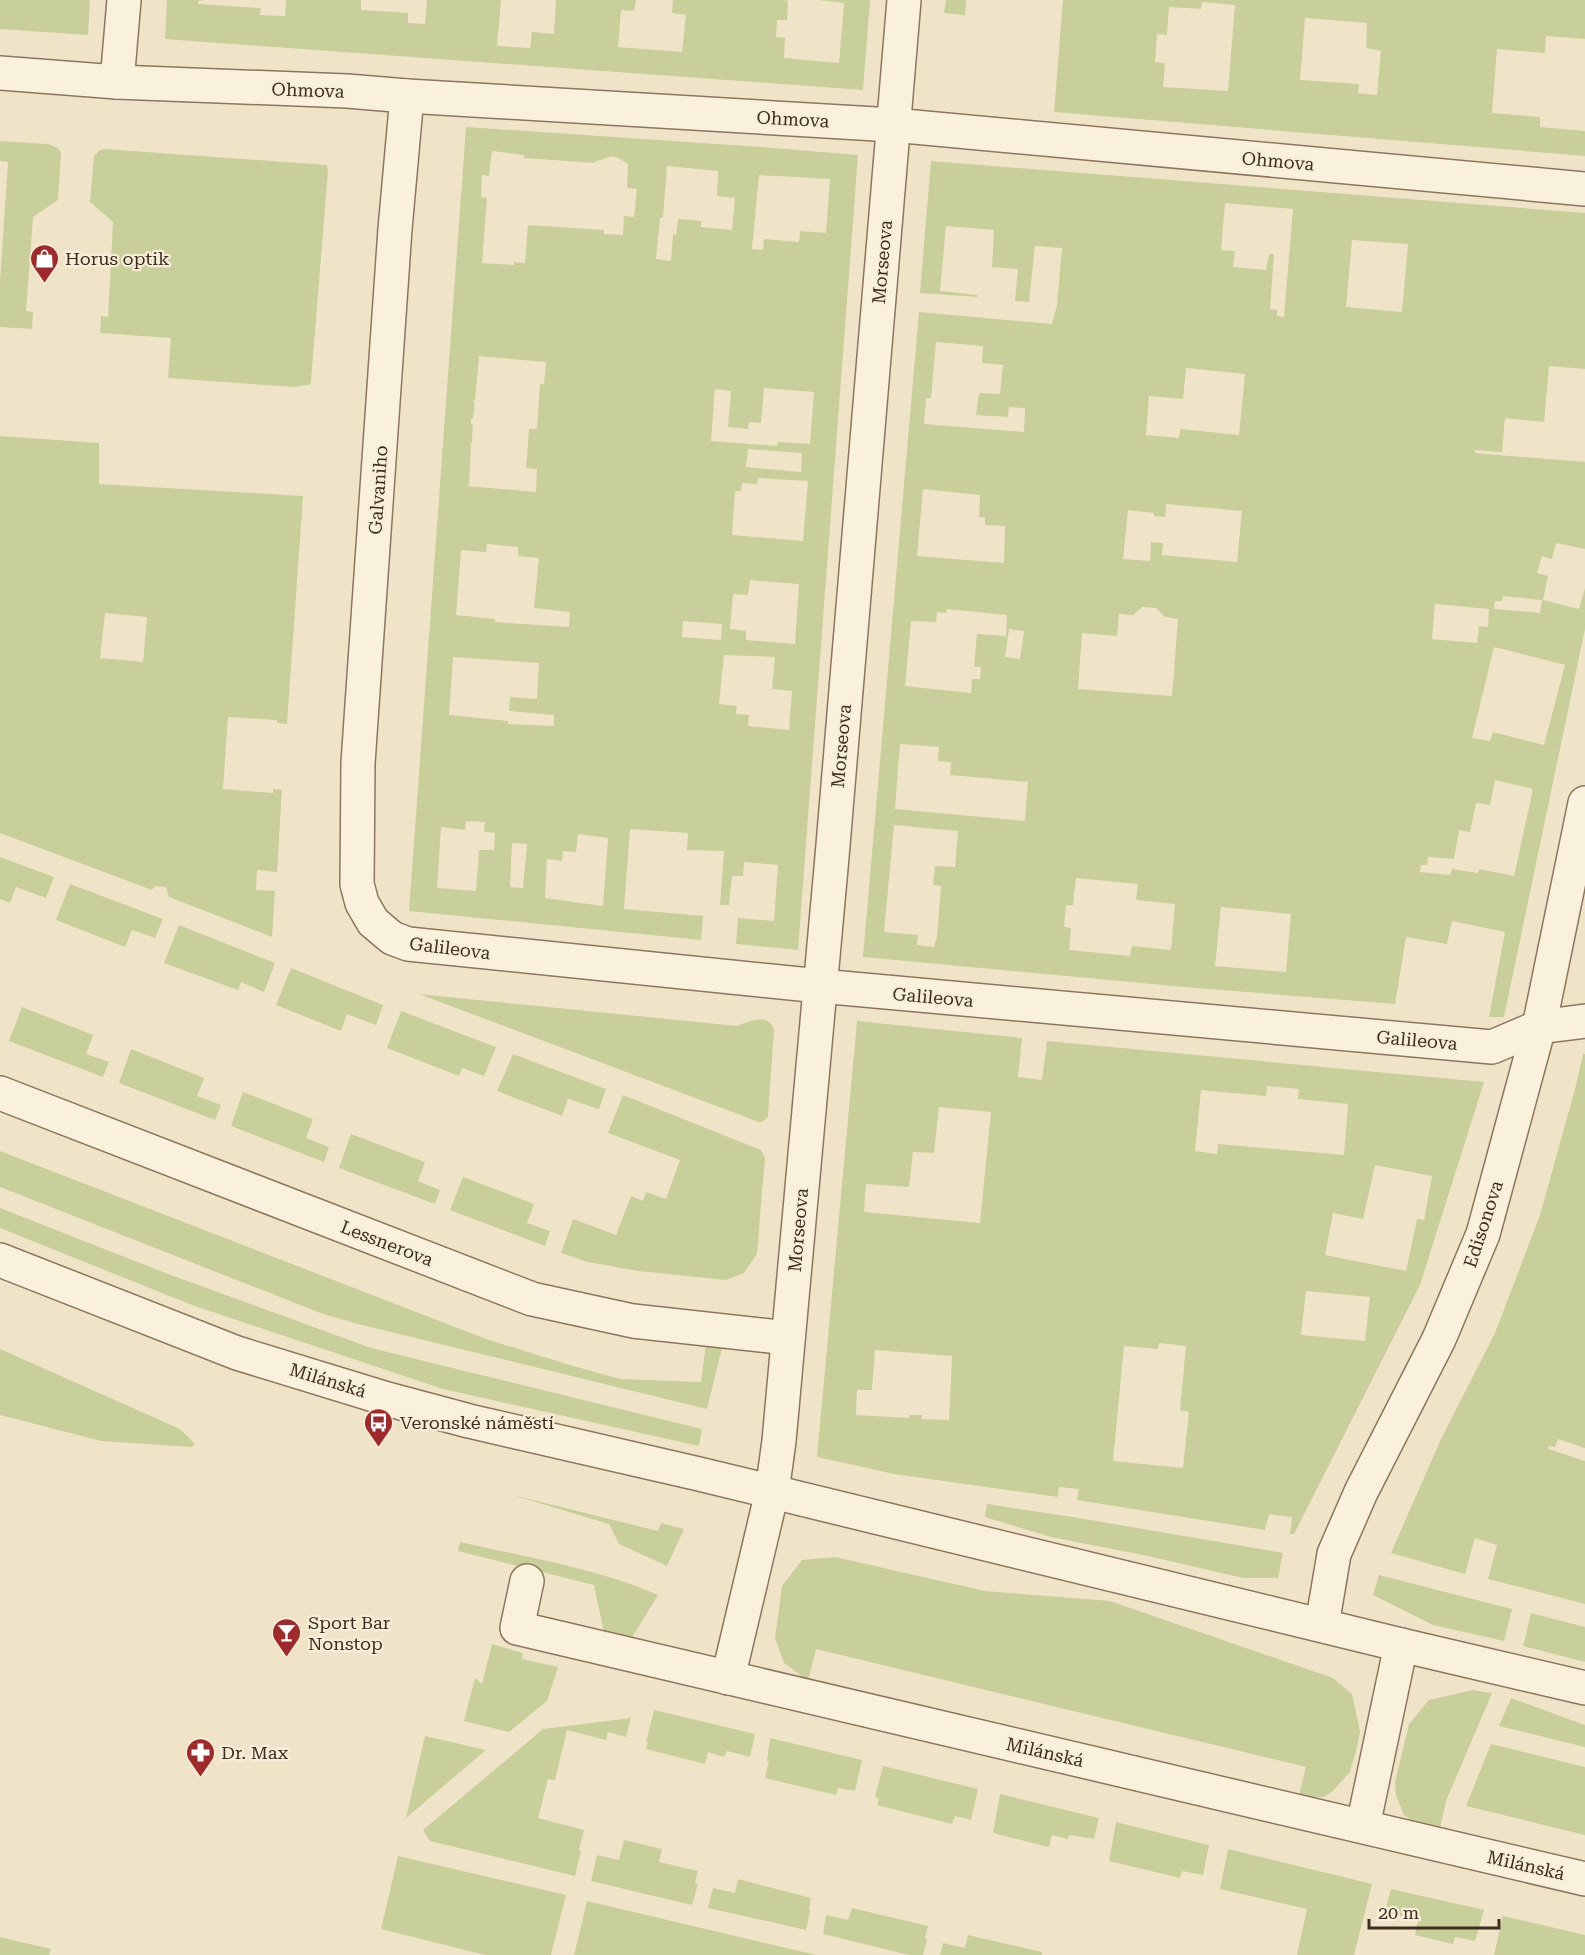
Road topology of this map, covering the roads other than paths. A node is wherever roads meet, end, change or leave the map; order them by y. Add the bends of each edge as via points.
1 (124, 0) edge
2 (904, 0) edge
3 (0, 73) edge
4 (117, 82) junction
5 (407, 96) junction
6 (893, 125) junction
7 (1585, 189) edge
8 (1585, 803) edge
9 (357, 884) joint
10 (820, 986) junction
11 (1585, 1021) edge
12 (1539, 1028) junction
13 (0, 1093) edge
14 (0, 1260) edge
15 (788, 1338) junction
16 (772, 1492) junction
17 (527, 1581) dead end
18 (1322, 1625) junction
19 (1401, 1645) junction
20 (728, 1678) junction
21 (1585, 1688) edge
22 (1362, 1826) junction
23 (1585, 1879) edge

1 - 4 street
2 - 6 street, Morseova
3 - 4 street, Ohmova
4 - 5 street, Ohmova
5 - 6 street, Ohmova
5 - 9 street, Galvaniho via 358,763
6 - 7 street, Ohmova
6 - 10 street, Morseova
8 - 12 street, Edisonova
9 - 10 street, Galileova via 373,922 392,938 408,944
10 - 12 street, Galileova via 1492,1047
10 - 15 street, Morseova
11 - 12 street, Galileova
12 - 18 street, Edisonova via 1483,1234 1439,1339 1360,1492 1334,1554
13 - 15 street, Lessnerova via 532,1299 633,1321
14 - 16 street, Milánská via 237,1353 387,1399
15 - 16 street, Morseova
16 - 18 street, Milánská
16 - 20 street
17 - 20 street, Milánská via 517,1628
18 - 19 street, Milánská
19 - 21 street, Milánská
19 - 22 street
20 - 22 street, Milánská
22 - 23 street, Milánská

